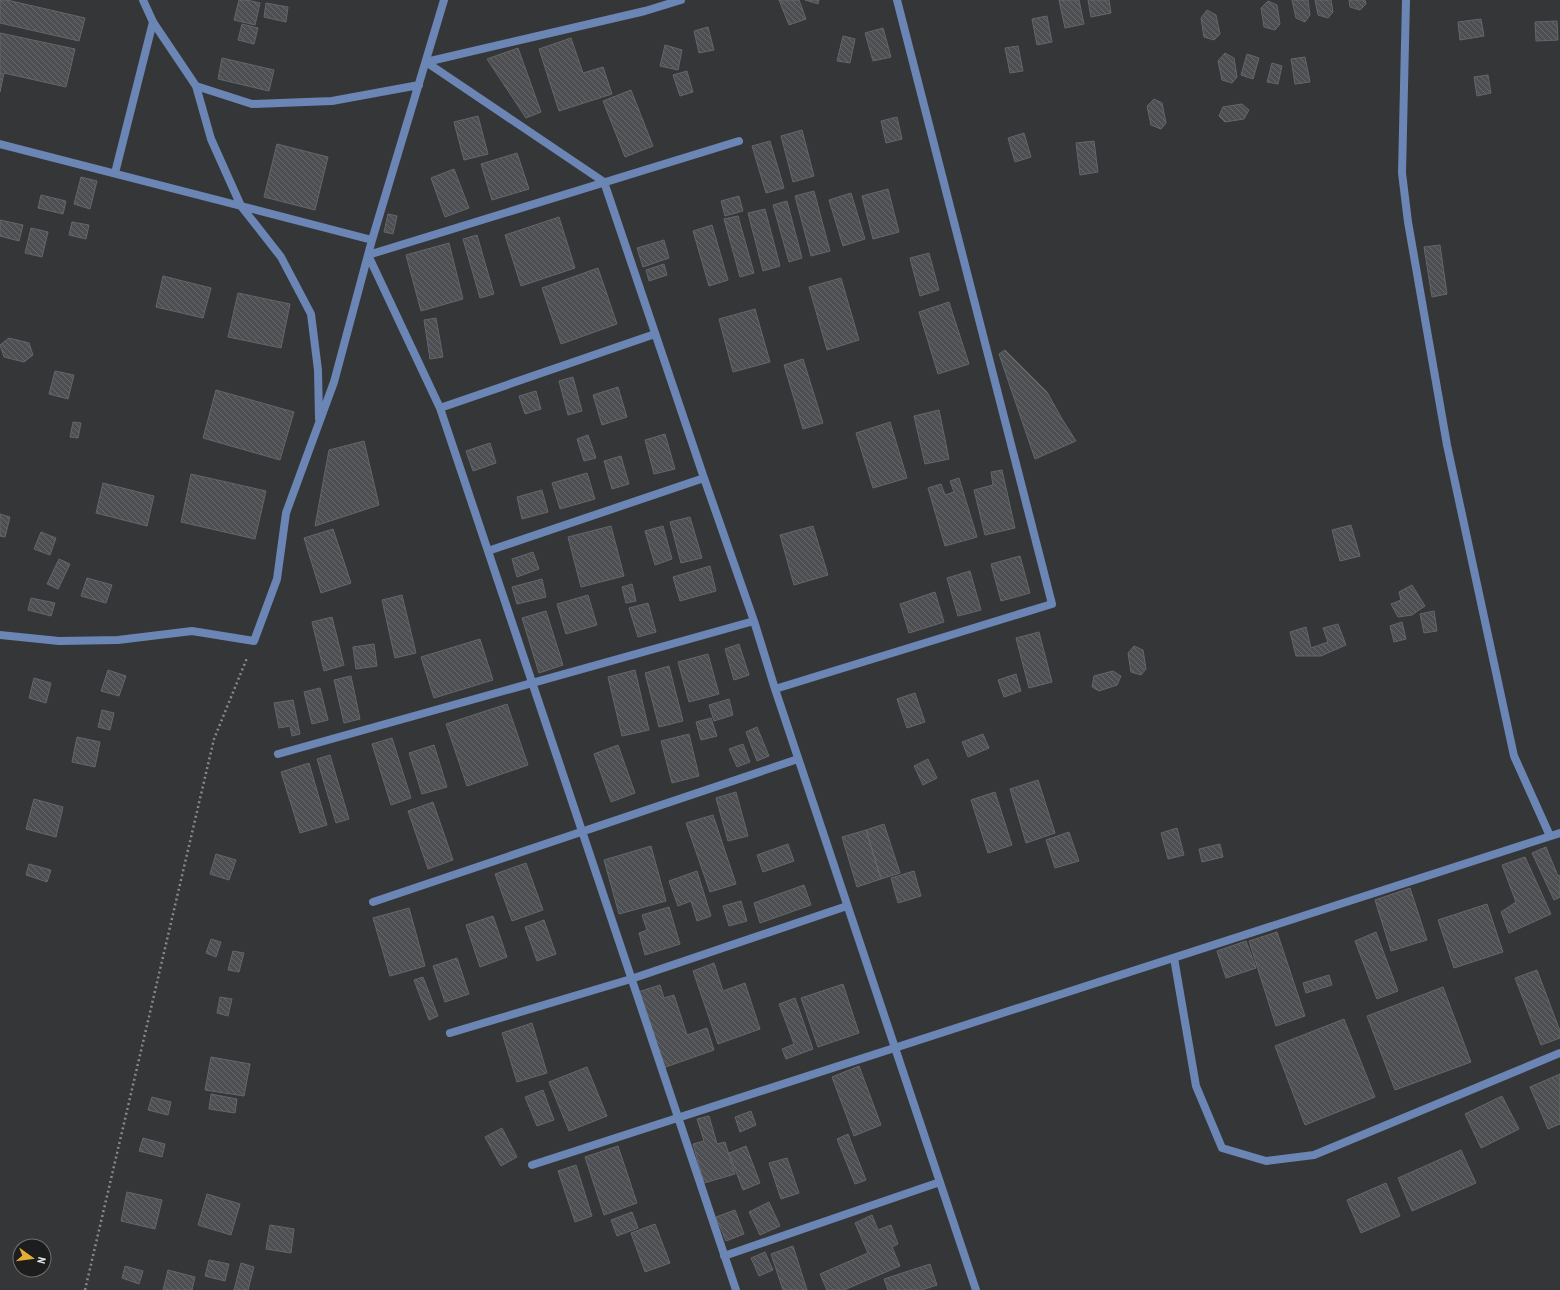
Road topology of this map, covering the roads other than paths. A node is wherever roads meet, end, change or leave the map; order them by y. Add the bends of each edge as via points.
1 (143, 0) edge
2 (444, 0) edge
3 (681, 0) edge
4 (897, 0) edge
5 (1406, 0) edge
6 (154, 22) junction
7 (426, 62) junction
8 (418, 85) junction
9 (196, 86) junction
10 (739, 141) dead end
11 (0, 144) edge
12 (115, 173) junction
13 (604, 182) junction
14 (241, 206) junction
15 (372, 240) junction
16 (368, 255) junction
17 (655, 334) junction
18 (440, 408) junction
19 (319, 425) junction
20 (704, 478) junction
21 (488, 551) junction
22 (754, 621) junction
23 (0, 635) edge
24 (532, 683) junction
25 (775, 689) junction
26 (278, 754) dead end
27 (798, 759) junction
28 (582, 833) junction
29 (1560, 833) edge
30 (1550, 836) junction
31 (373, 902) dead end
32 (847, 906) junction
33 (1174, 958) junction
34 (631, 979) junction
35 (450, 1033) dead end
36 (894, 1048) junction
37 (1560, 1053) edge
38 (678, 1118) junction
39 (532, 1165) dead end
40 (940, 1182) junction
41 (724, 1256) junction
42 (736, 1290) edge
43 (976, 1290) edge

1 - 6 street
2 - 7 street
3 - 7 street via 645,11
4 - 25 street via 1052,604
5 - 30 street via 1402,173 1408,222 1447,445 1514,756
6 - 9 street
6 - 12 street
7 - 8 street
7 - 13 street
8 - 9 street via 332,101 252,104
8 - 15 street
9 - 14 street via 211,139
10 - 13 street
11 - 12 street
12 - 14 street
13 - 16 street
13 - 17 street
14 - 15 street
14 - 19 street via 281,256 311,314 318,370
15 - 16 street
16 - 18 street
16 - 19 street via 334,382
17 - 18 street
17 - 20 street
18 - 21 street
19 - 23 street via 286,513 277,579 254,641 192,631 118,640 59,641
20 - 21 street
20 - 22 street
21 - 24 street
22 - 24 street
22 - 25 street
24 - 26 street
24 - 28 street
25 - 27 street
27 - 28 street
27 - 32 street
28 - 31 street
28 - 34 street
29 - 30 street
30 - 33 street
32 - 34 street
32 - 36 street
33 - 36 street
33 - 37 street via 1196,1086 1222,1148 1266,1161 1314,1155
34 - 35 street
34 - 38 street
36 - 38 street
36 - 40 street
38 - 39 street
38 - 41 street
40 - 41 street
40 - 43 street
41 - 42 street

